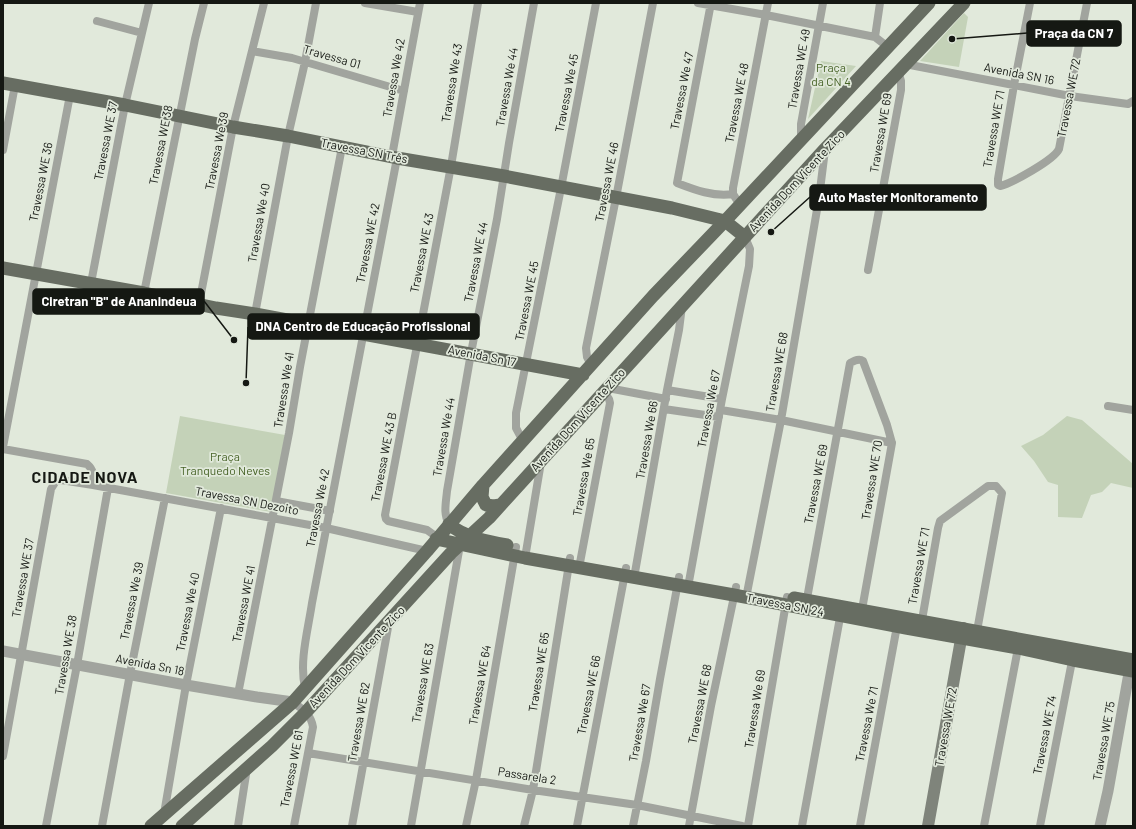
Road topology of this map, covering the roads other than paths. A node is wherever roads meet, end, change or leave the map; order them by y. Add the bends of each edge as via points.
1 (149, 3) edge
2 (204, 3) edge
3 (264, 3) edge
4 (316, 3) edge
5 (365, 3) edge
6 (420, 3) edge
7 (478, 3) edge
8 (534, 3) edge
9 (596, 3) edge
10 (653, 3) edge
11 (698, 3) edge
12 (768, 3) edge
13 (823, 3) edge
14 (880, 3) edge
15 (929, 3) edge
16 (964, 3) edge
17 (1030, 3) edge
18 (1087, 3) edge
19 (711, 4) edge
20 (418, 12) junction
21 (766, 15) junction
22 (97, 21) dead end
23 (819, 26) junction
24 (142, 33) junction
25 (874, 37) junction
26 (888, 47) junction
27 (252, 51) junction
28 (304, 62) junction
29 (902, 68) junction
30 (9, 84) edge
31 (1014, 85) junction
32 (404, 91) junction
33 (70, 95) junction
34 (1070, 96) junction
35 (1131, 103) edge
36 (125, 105) junction
37 (179, 117) junction
38 (233, 127) junction
39 (288, 136) junction
40 (801, 140) junction
41 (1060, 146) joint
42 (342, 147) junction
43 (826, 149) junction
44 (3, 150) edge
45 (394, 157) junction
46 (451, 166) junction
47 (504, 176) junction
48 (561, 188) junction
49 (616, 198) junction
50 (736, 199) junction
51 (726, 221) junction
52 (743, 236) junction
53 (3, 268) edge
54 (868, 270) dead end
55 (36, 274) junction
56 (91, 284) junction
57 (144, 293) junction
58 (199, 304) junction
59 (682, 306) junction
60 (255, 314) junction
61 (308, 324) junction
62 (363, 334) junction
63 (417, 344) junction
64 (471, 353) junction
65 (850, 363) joint
66 (526, 364) junction
67 (587, 370) junction
68 (606, 390) junction
69 (667, 395) junction
70 (722, 399) junction
71 (1108, 406) dead end
72 (664, 409) junction
73 (1133, 410) edge
74 (720, 413) junction
75 (781, 420) junction
76 (838, 432) junction
77 (523, 441) junction
78 (892, 443) junction
79 (3, 448) edge
80 (541, 461) junction
81 (61, 480) joint
82 (93, 485) junction
83 (483, 485) junction
84 (108, 488) junction
85 (165, 498) junction
86 (276, 500) junction
87 (500, 505) junction
88 (221, 508) junction
89 (330, 511) junction
90 (273, 518) junction
91 (449, 524) junction
92 (326, 528) junction
93 (469, 535) junction
94 (436, 539) junction
95 (460, 545) junction
96 (427, 551) junction
97 (521, 553) junction
98 (574, 563) junction
99 (630, 573) junction
100 (684, 582) junction
101 (741, 592) junction
102 (786, 601) junction
103 (806, 604) junction
104 (841, 611) junction
105 (861, 615) junction
106 (922, 620) junction
107 (390, 621) junction
108 (897, 626) junction
109 (977, 631) junction
110 (962, 633) junction
111 (1019, 643) junction
112 (3, 651) edge
113 (21, 654) junction
114 (1074, 654) junction
115 (77, 665) junction
116 (1132, 665) edge
117 (130, 674) junction
118 (186, 685) junction
119 (305, 688) junction
120 (238, 694) junction
121 (293, 702) junction
122 (306, 712) junction
123 (308, 753) junction
124 (3, 756) edge
125 (364, 762) junction
126 (248, 767) junction
127 (420, 771) junction
128 (476, 780) junction
129 (533, 790) junction
130 (582, 797) junction
131 (637, 805) junction
132 (164, 814) junction
133 (691, 816) junction
134 (46, 826) edge
135 (102, 826) edge
136 (151, 826) edge
137 (182, 826) edge
138 (238, 826) edge
139 (294, 826) edge
140 (352, 826) edge
141 (410, 826) edge
142 (466, 826) edge
143 (524, 826) edge
144 (577, 826) edge
145 (633, 826) edge
146 (689, 826) edge
147 (742, 826) edge
148 (748, 826) edge
149 (802, 826) edge
150 (860, 826) edge
151 (928, 826) edge
152 (984, 826) edge
153 (1040, 826) edge
154 (1100, 826) edge

1 - 24 street, Travessa WE 37
2 - 37 street, Travessa WE 38
3 - 27 street, Travessa We 39
4 - 28 street
5 - 20 street
6 - 20 street, Travessa We 42
7 - 46 street, Travessa We 43
8 - 47 street, Travessa We 44
9 - 48 street, Travessa We 45
10 - 49 street, Travessa WE 46
11 - 19 street
12 - 21 street, Travessa WE 48
13 - 23 street, Travessa WE 49
14 - 25 street
15 - 26 main road, Avenida Dom Vicente Zico
16 - 29 main road, Avenida Dom Vicente Zico
17 - 31 street, Travessa WE 71
18 - 34 street, Travessa WE 72
19 - 21 street
19 - 50 street, Travessa We 47 via 677,183 707,194
20 - 32 street, Travessa We 42
21 - 23 street
21 - 50 street, Travessa WE 48 via 734,178
22 - 24 street
23 - 25 street
23 - 40 street, Travessa WE 49 via 801,124
24 - 36 street, Travessa WE 37
25 - 26 street
26 - 40 main road, Avenida Dom Vicente Zico
27 - 28 street, Travessa 01
27 - 38 street, Travessa We 39
28 - 32 street, Travessa 01
28 - 39 street
29 - 31 street, Avenida SN 16
29 - 43 main road, Avenida Dom Vicente Zico
29 - 54 street, Travessa WE 69 via 901,90
30 - 33 main road, Travessa SN Três
30 - 44 street
31 - 34 street, Avenida SN 16
31 - 41 street, Travessa WE 71 via 998,185 1009,184 1035,168 1055,155
32 - 45 street, Travessa We 42
33 - 36 main road, Travessa SN Três
33 - 55 street, Travessa WE 36
34 - 35 street, Avenida SN 16
34 - 41 street, Travessa WE 72
36 - 37 main road, Travessa SN Três
36 - 56 street, Travessa WE 37
37 - 38 main road, Travessa SN Três
37 - 57 street, Travessa WE 38
38 - 39 main road, Travessa SN Três
38 - 58 street, Travessa We 39
39 - 42 main road, Travessa SN Três
39 - 60 street, Travessa We 40
40 - 50 main road, Avenida Dom Vicente Zico
42 - 45 main road, Travessa SN Três
42 - 61 street, Travessa We 41
43 - 52 main road, Avenida Dom Vicente Zico
43 - 75 street, Travessa WE 68
45 - 46 main road, Travessa SN Três
45 - 62 street, Travessa WE 42
46 - 47 main road, Travessa SN Três
46 - 63 street, Travessa WE 43
47 - 48 main road, Travessa SN Três
47 - 64 street, Travessa WE 44
48 - 49 main road, Travessa SN Três
48 - 66 street, Travessa WE 45
49 - 51 main road, Travessa SN Três
49 - 67 street, Travessa WE 46 via 586,348
50 - 51 main road, Avenida Dom Vicente Zico
51 - 52 main road
51 - 67 main road, Avenida Dom Vicente Zico
52 - 59 main road, Avenida Dom Vicente Zico via 689,289
52 - 70 street, Travessa We 67 via 750,249 750,257
53 - 55 main road, Avenida Sn 17
55 - 56 main road, Avenida Sn 17
55 - 79 street
56 - 57 main road, Avenida Sn 17
57 - 58 main road, Avenida Sn 17
58 - 60 main road, Avenida Sn 17
59 - 68 main road, Avenida Dom Vicente Zico
59 - 69 street, Travessa We 66
60 - 61 main road, Avenida Sn 17
61 - 62 main road, Avenida Sn 17
61 - 86 street, Travessa We 41
62 - 63 main road, Avenida Sn 17
62 - 89 street, Travessa We 42
63 - 64 main road, Avenida Sn 17
63 - 94 street, Travessa WE 43 B via 385,515 388,521 427,530
64 - 66 main road, Avenida Sn 17
64 - 91 street, Travessa We 44 via 445,504
65 - 76 street, Travessa WE 69
65 - 78 street, Travessa WE 70 via 856,360 863,361
66 - 67 main road, Avenida Sn 17
66 - 77 street, Travessa WE 45 via 515,419 516,428
67 - 77 main road, Avenida Dom Vicente Zico
68 - 69 street
68 - 80 main road, Avenida Dom Vicente Zico
68 - 98 street, Travessa We 65 via 610,403
69 - 70 street
69 - 72 street, Travessa We 66
70 - 74 street, Travessa We 67
71 - 73 street
72 - 74 street
72 - 99 street, Travessa We 66
74 - 75 street
74 - 100 street, Travessa We 67
75 - 76 street
75 - 101 street, Travessa WE 68
76 - 78 street
76 - 103 street, Travessa WE 69
77 - 83 main road, Avenida Dom Vicente Zico
78 - 105 street, Travessa WE 70
79 - 82 street via 87,464 94,474
80 - 87 main road, Avenida Dom Vicente Zico
80 - 97 street, Travessa WE 64
81 - 82 street, Travessa SN Dezoito
81 - 113 street, Travessa WE 37 via 56,481 51,489
82 - 84 street, Travessa SN Dezoito
83 - 87 main road via 482,497 486,505
83 - 91 main road, Avenida Dom Vicente Zico
84 - 85 street, Travessa SN Dezoito
84 - 115 street, Travessa WE 38
85 - 88 street, Travessa SN Dezoito
85 - 117 street, Travessa We 39
86 - 89 street
86 - 90 street, Travessa We 41
87 - 93 main road, Avenida Dom Vicente Zico
88 - 90 street, Travessa SN Dezoito
88 - 118 street, Travessa We 40
89 - 92 street, Travessa We 42
90 - 92 street, Travessa SN Dezoito
90 - 120 street, Travessa WE 41
91 - 93 main road, Travessa SN 24
91 - 94 main road, Avenida Dom Vicente Zico
92 - 96 street, Travessa SN Dezoito
92 - 119 street, Travessa We 42 via 303,663
93 - 95 main road, Avenida Dom Vicente Zico
93 - 97 main road, Travessa SN 24
94 - 95 main road, Travessa SN 24
94 - 96 main road, Avenida Dom Vicente Zico
95 - 97 main road, Travessa SN 24
95 - 107 main road, Avenida Dom Vicente Zico
95 - 127 street, Travessa WE 63
96 - 119 main road, Avenida Dom Vicente Zico
97 - 98 main road, Travessa SN 24
97 - 128 street, Travessa WE 64
98 - 99 main road, Travessa SN 24
98 - 129 street, Travessa WE 65
99 - 100 main road, Travessa SN 24
99 - 130 street, Travessa WE 66
100 - 101 main road, Travessa SN 24
100 - 131 street, Travessa We 67 via 660,678
101 - 102 main road, Travessa SN 24
101 - 133 street, Travessa WE 68 via 712,706
102 - 103 main road, Travessa SN 24
102 - 148 street, Travessa We 69
103 - 104 main road, Travessa SN 24
104 - 105 main road, Travessa SN 24
104 - 149 street
105 - 106 main road, Travessa SN 24
105 - 108 main road, Travessa SN 24
106 - 109 street, Travessa WE 71 via 940,521 988,486 996,486 1002,493
106 - 110 main road, Travessa SN 24
107 - 122 main road, Avenida Dom Vicente Zico
107 - 125 street, Travessa WE 62
108 - 110 main road, Travessa SN 24
108 - 150 street, Travessa We 71
109 - 110 main road, Travessa SN 24
109 - 111 main road, Travessa SN 24
110 - 111 main road, Travessa SN 24
110 - 151 main road, Travessa WE 72
111 - 114 main road, Travessa SN 24
111 - 152 street
112 - 113 street, Avenida Sn 18
113 - 115 street, Avenida Sn 18
113 - 124 street, Travessa WE 37
114 - 116 main road, Travessa SN 24
114 - 153 street, Travessa WE 74
115 - 117 street, Avenida Sn 18
115 - 134 street, Travessa WE 38
116 - 154 street, Travessa WE 75
117 - 118 street, Avenida Sn 18
117 - 135 street, Travessa We 39
118 - 120 street, Avenida Sn 18
118 - 132 street, Travessa We 40
119 - 121 main road, Avenida Dom Vicente Zico
120 - 121 street, Avenida Sn 18
121 - 122 street
121 - 132 main road, Avenida Dom Vicente Zico
122 - 123 street, Travessa WE 61 via 313,726
122 - 126 main road, Avenida Dom Vicente Zico
123 - 125 street, Passarela 2
123 - 139 street, Travessa WE 61
125 - 127 street, Passarela 2
125 - 140 street, Travessa WE 62
126 - 137 main road, Avenida Dom Vicente Zico
126 - 138 street
127 - 128 street, Passarela 2
127 - 141 street, Travessa WE 63
128 - 129 street, Passarela 2
128 - 142 street, Travessa WE 64
129 - 130 street, Passarela 2
129 - 143 street
130 - 131 street, Passarela 2
130 - 144 street, Travessa WE 66
131 - 133 street, Passarela 2
131 - 145 street, Travessa We 67
132 - 136 main road, Avenida Dom Vicente Zico
133 - 146 street, Travessa WE 68
133 - 147 street, Passarela 2

